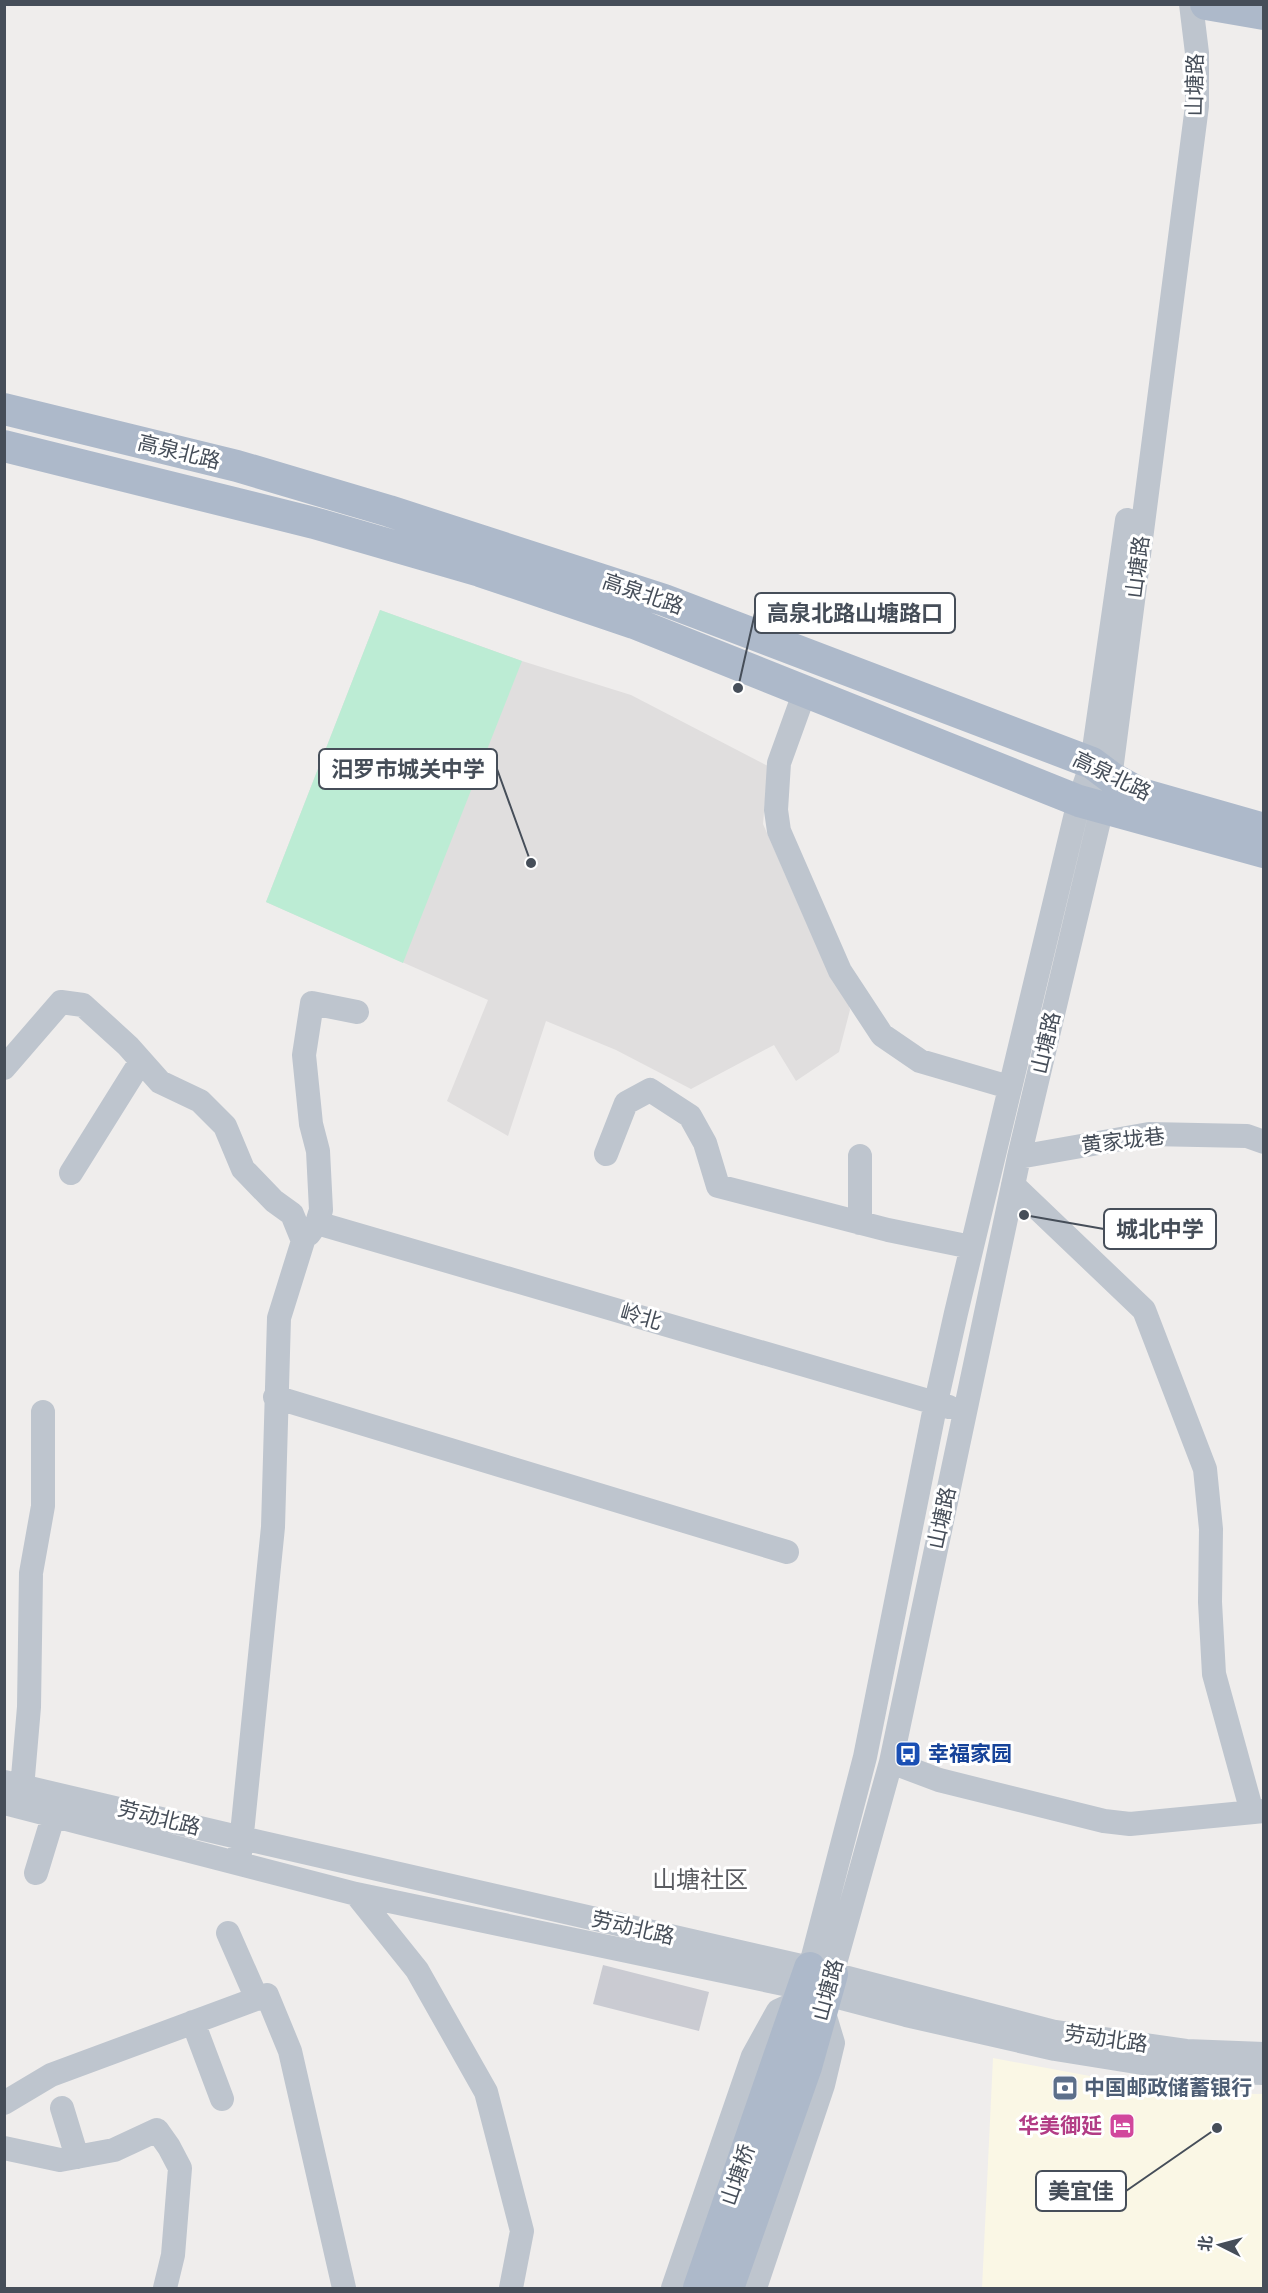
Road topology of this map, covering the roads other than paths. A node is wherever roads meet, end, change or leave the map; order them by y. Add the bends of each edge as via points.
1 (1177, 4) edge
2 (1191, 4) edge
3 (1206, 4) edge
4 (1263, 14) edge
5 (4, 409) edge
6 (4, 446) edge
7 (805, 691) junction
8 (1102, 770) junction
9 (1090, 804) junction
10 (1263, 829) edge
11 (1263, 852) edge
12 (357, 1012) dead end
13 (141, 1060) junction
14 (4, 1068) edge
15 (1009, 1087) junction
16 (1263, 1142) edge
17 (606, 1154) dead end
18 (860, 1156) dead end
19 (1019, 1157) junction
20 (71, 1173) dead end
21 (1013, 1185) junction
22 (860, 1223) junction
23 (310, 1232) junction
24 (971, 1246) junction
25 (275, 1397) junction
26 (936, 1402) junction
27 (43, 1412) dead end
28 (965, 1412) junction
29 (787, 1552) dead end
30 (891, 1762) junction
31 (13, 1794) edge
32 (1258, 1812) edge
33 (54, 1814) junction
34 (242, 1838) junction
35 (240, 1864) junction
36 (36, 1873) dead end
37 (356, 1894) junction
38 (228, 1933) dead end
39 (816, 1989) junction
40 (257, 1999) junction
41 (193, 2022) junction
42 (1263, 2054) edge
43 (792, 2064) junction
44 (1263, 2073) edge
45 (222, 2099) dead end
46 (4, 2103) edge
47 (62, 2108) dead end
48 (4, 2148) edge
49 (77, 2157) junction
50 (165, 2289) edge
51 (344, 2289) edge
52 (511, 2289) edge
53 (673, 2289) edge
54 (699, 2289) edge
55 (728, 2289) edge
56 (755, 2289) edge

1 - 8 street, 山塘路 via 1188,55 1188,105
2 - 8 street, 山塘路 via 1197,53 1197,106 1113,759
3 - 4 main road
5 - 8 main road, 高泉北路 via 237,466 642,593
6 - 7 main road, 高泉北路 via 314,523 480,572 634,623
7 - 9 main road, 高泉北路
7 - 15 street via 779,763 776,810 779,831 840,971 882,1035 920,1061
8 - 9 street, 山塘路
8 - 10 main road, 高泉北路 via 1141,794
9 - 11 main road, 高泉北路
9 - 15 street, 山塘路
9 - 19 street, 山塘路
12 - 23 street via 312,1003 304,1055 319,1161 321,1210
13 - 14 street via 83,1005 61,1002
13 - 20 street
13 - 23 street via 160,1082 200,1101 225,1126 243,1169
15 - 24 street, 山塘路
16 - 19 street, 黄家垅巷 via 1248,1136 1149,1134
17 - 22 street via 626,1103 650,1090 690,1116 705,1143 718,1186
18 - 22 street
19 - 21 street, 山塘路
21 - 28 street, 山塘路
21 - 32 street via 1144,1310 1205,1469 1211,1529 1214,1674
22 - 24 street
23 - 25 street via 279,1318
23 - 26 street, 岭北
24 - 26 street, 山塘路
25 - 29 street
25 - 34 street via 273,1527
26 - 28 street, 岭北
26 - 39 street, 山塘路
27 - 31 street via 43,1506 31,1573 29,1707
28 - 30 street, 山塘路
30 - 32 street via 939,1780 1104,1821 1130,1824
30 - 39 street, 山塘路
31 - 33 street, 劳动北路
31 - 34 street, 劳动北路
33 - 35 street, 劳动北路
33 - 36 street
34 - 35 street
34 - 39 street, 劳动北路
35 - 37 street, 劳动北路
37 - 39 street, 劳动北路
37 - 52 street via 417,1970 486,2092 522,2231
38 - 40 street
39 - 42 street, 劳动北路 via 1055,2032 1186,2051
39 - 43 main road, 山塘路
39 - 44 street, 劳动北路 via 906,2015 1055,2049 1192,2071
39 - 53 street via 778,2011 753,2056
39 - 56 street via 833,2043 823,2085
40 - 41 street
40 - 51 street via 267,1995 290,2051
41 - 45 street
41 - 46 street via 51,2075
43 - 54 main road, 山塘桥
43 - 55 main road, 山塘桥
47 - 49 street
48 - 49 street via 60,2160
49 - 50 street via 114,2150 157,2130 169,2147 180,2168 173,2255

